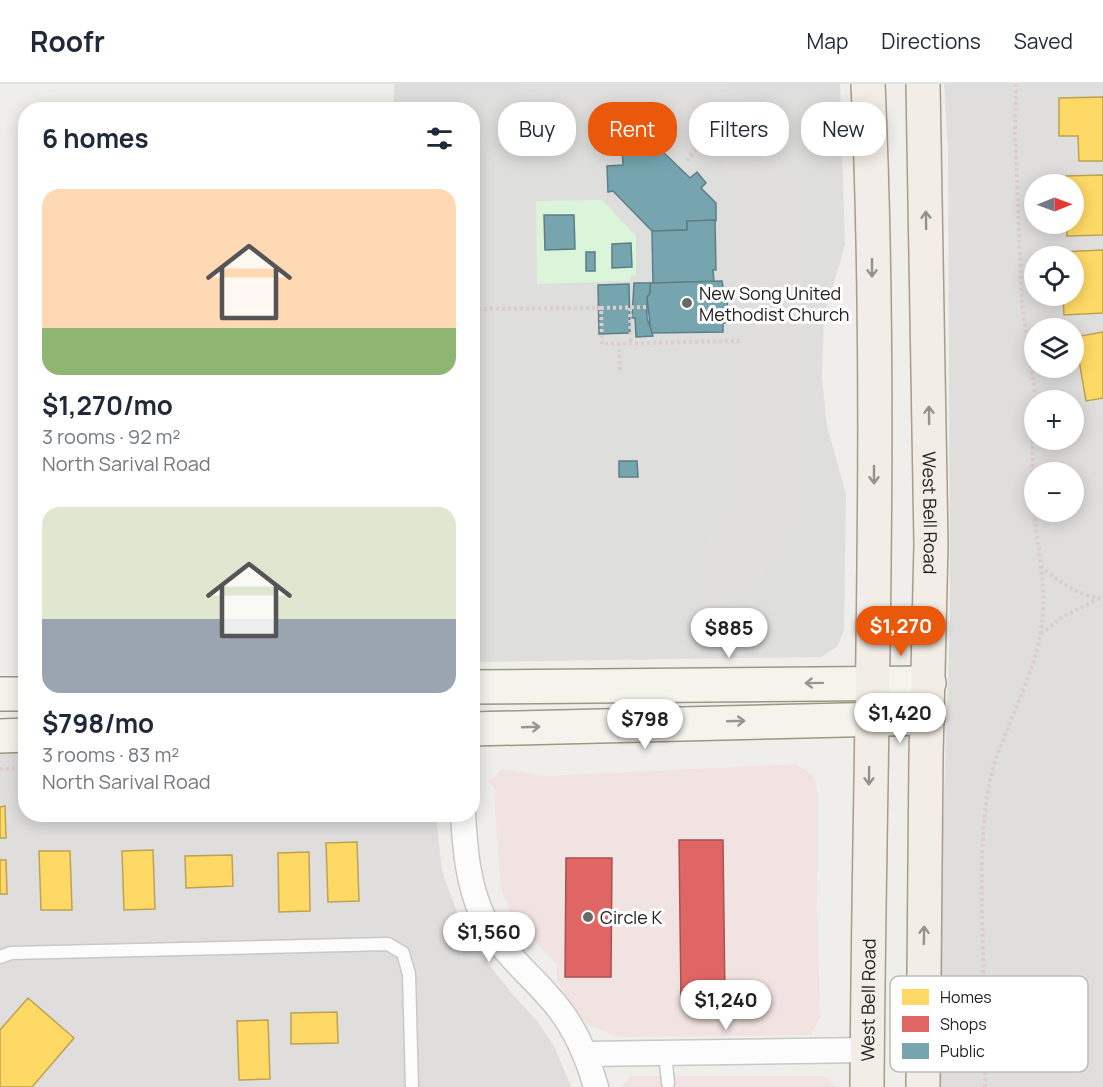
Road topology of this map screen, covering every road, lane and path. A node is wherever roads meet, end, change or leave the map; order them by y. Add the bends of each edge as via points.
1 (868, 84) edge
2 (923, 84) edge
3 (1016, 84) edge
4 (691, 156) edge
5 (687, 161) dead end
6 (647, 307) dead end
7 (601, 308) junction
8 (630, 308) junction
9 (480, 309) edge
10 (740, 341) dead end
11 (619, 343) junction
12 (631, 343) junction
13 (620, 373) dead end
14 (1035, 390) edge
15 (1033, 450) edge
16 (1041, 565) junction
17 (1101, 598) edge
18 (1041, 634) junction
19 (873, 683) junction
20 (929, 683) junction
21 (480, 687) edge
22 (0, 694) edge
23 (18, 694) edge
24 (872, 718) junction
25 (928, 718) junction
26 (480, 729) edge
27 (18, 735) edge
28 (0, 736) edge
29 (18, 768) edge
30 (0, 769) edge
31 (464, 822) edge
32 (0, 957) edge
33 (925, 976) edge
34 (984, 976) edge
35 (867, 1050) junction
36 (665, 1053) junction
37 (585, 1054) junction
38 (923, 1072) edge
39 (985, 1072) edge
40 (668, 1083) dead end
41 (412, 1087) edge
42 (596, 1087) edge
43 (867, 1087) edge
44 (923, 1087) edge
45 (985, 1087) edge

1 -> 19 main road, West Bell Road
20 -> 2 main road, West Bell Road via 931,544
3 - 14 path via 1022,304
4 - 5 path
6 - 8 path
7 - 8 path
7 - 9 path
7 - 11 path via 602,344
8 - 12 path
10 - 12 path
11 - 12 path
11 - 13 path
15 - 16 path via 1032,491
16 - 17 path via 1052,576
16 - 18 path
17 - 18 path via 1062,617
18 - 34 path via 1034,663 999,747 987,797 983,850
19 - 20 main road
19 -> 21 main road
19 - 24 main road, West Bell Road
20 - 25 main road, West Bell Road
22 - 23 main road
24 - 25 main road
26 -> 24 main road
24 -> 35 main road, West Bell Road
33 -> 25 main road, West Bell Road
27 - 28 main road
29 - 30 path
31 - 37 street via 467,863 483,918 499,942 552,1000
32 - 41 lane via 11,953 388,944 403,953 409,974
35 - 36 street
35 - 43 main road, West Bell Road
36 - 37 street
36 - 40 lane
37 - 42 street
44 -> 38 main road, West Bell Road
39 - 45 path

